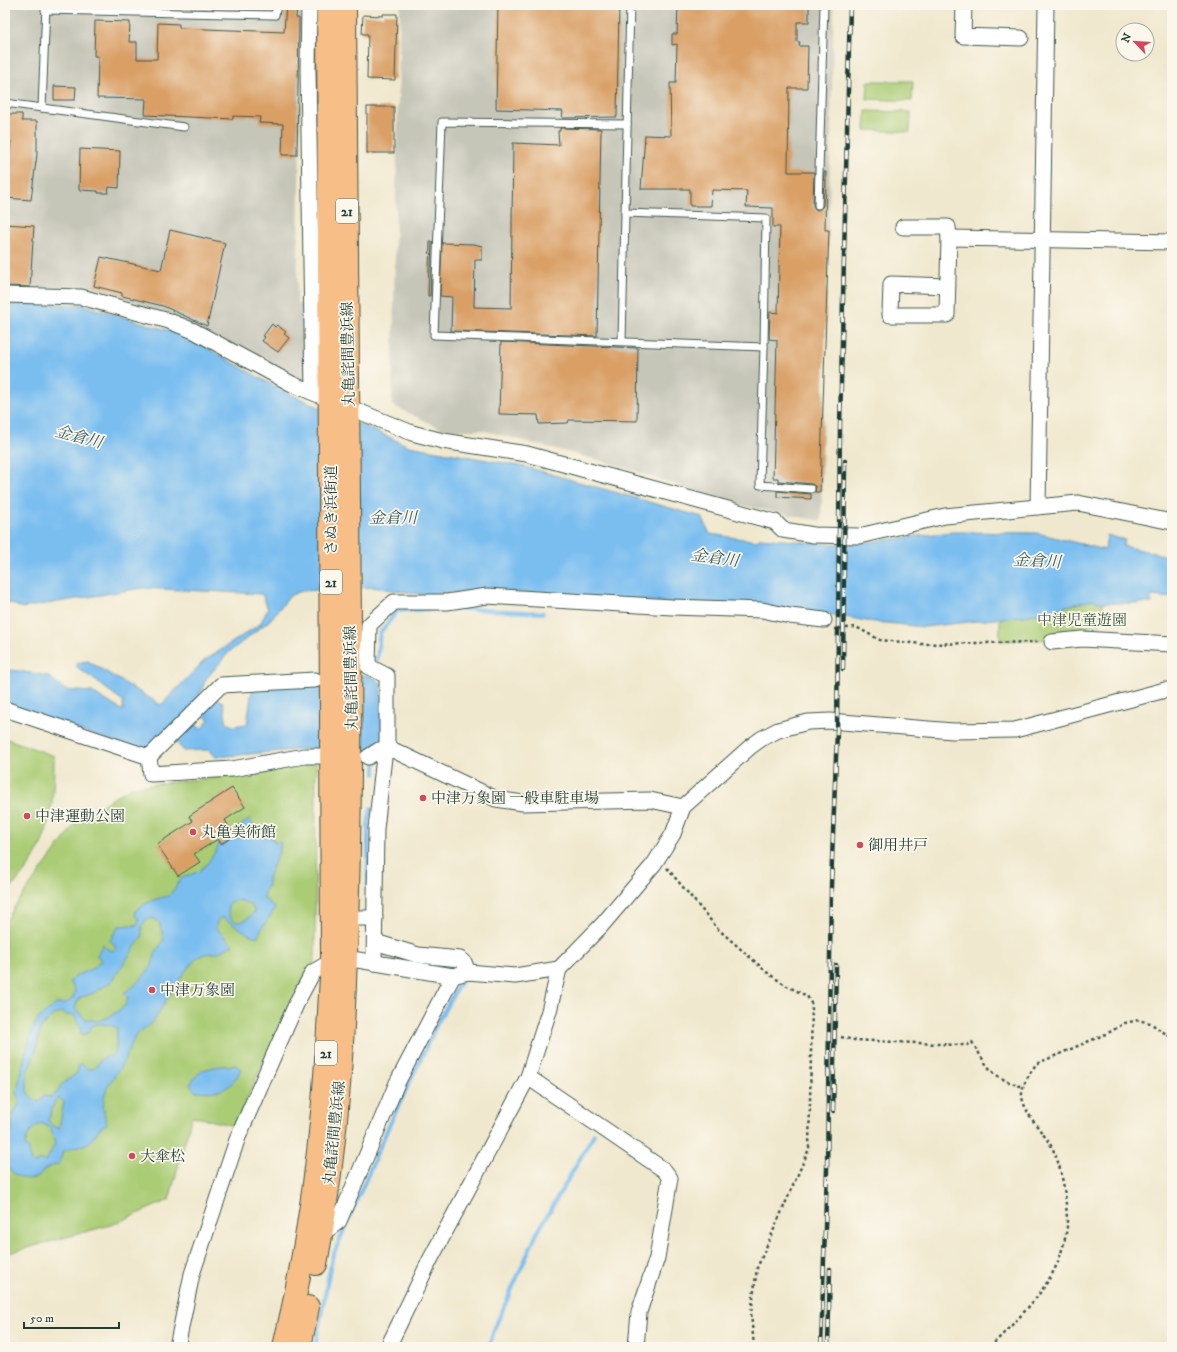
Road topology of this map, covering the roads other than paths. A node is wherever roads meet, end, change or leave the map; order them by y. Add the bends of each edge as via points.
1 (277, 5) edge
2 (309, 5) edge
3 (328, 5) edge
4 (345, 5) edge
5 (630, 5) edge
6 (824, 5) edge
7 (964, 5) edge
8 (1046, 5) edge
9 (46, 8) edge
10 (1020, 38) dead end
11 (5, 102) edge
12 (42, 108) junction
13 (628, 124) junction
14 (184, 127) dead end
15 (818, 205) dead end
16 (625, 213) junction
17 (903, 227) dead end
18 (949, 238) junction
19 (1043, 240) junction
20 (1172, 242) edge
21 (948, 286) dead end
22 (5, 295) edge
23 (622, 341) junction
24 (764, 347) junction
25 (334, 405) junction
26 (812, 489) dead end
27 (1038, 507) junction
28 (1172, 522) edge
29 (826, 625) road end
30 (1052, 642) road end
31 (1172, 644) edge
32 (315, 680) dead end
33 (1172, 690) edge
34 (5, 710) edge
35 (365, 754) junction
36 (149, 757) junction
37 (682, 807) junction
38 (365, 891) junction
39 (364, 918) junction
40 (374, 951) junction
41 (339, 959) junction
42 (559, 969) junction
43 (459, 974) junction
44 (528, 1077) junction
45 (316, 1224) junction
46 (177, 1347) edge
47 (284, 1347) edge
48 (300, 1347) edge
49 (388, 1347) edge
50 (636, 1347) edge

1 - 9 lane via 275,15
2 - 25 street via 308,69
3 - 25 main road, 丸亀詫間豊浜線 / 21
4 - 25 main road, 丸亀詫間豊浜線 / 21
5 - 13 lane
6 - 15 lane
7 - 10 street via 963,36
8 - 19 street
9 - 12 lane
11 - 12 lane
12 - 14 lane
13 - 16 lane
13 - 23 lane via 442,122 434,335
16 - 23 lane
16 - 24 lane via 766,218
17 - 18 street via 948,227
18 - 19 street
18 - 21 street
19 - 20 street
19 - 27 street
22 - 25 street via 81,297 169,321 194,331
23 - 24 lane
24 - 26 lane via 760,485
25 - 27 street via 412,433 443,441 527,454 775,522 783,530 814,535 859,536 944,516
25 - 35 main road, さぬき浜街道 / 21
27 - 28 street via 1078,503
29 - 35 street via 762,610 487,596 447,602 394,602 369,625 368,666 387,676
30 - 31 street via 1082,639
32 - 36 street via 220,686
33 - 37 street via 1015,730 953,731 830,721 808,722 778,730 761,739
34 - 36 street
35 - 36 street via 305,756 232,769 151,774
35 - 37 street via 391,749 417,764 496,799 523,803 650,800
35 - 38 main road, 丸亀詫間豊浜線 / 21
35 - 38 street via 384,757 376,829
35 - 41 main road, 丸亀詫間豊浜線 / 21
37 - 42 street via 673,834 659,856 602,925
38 - 39 main road, 丸亀詫間豊浜線 / 21
39 - 40 street
39 - 41 main road, 丸亀詫間豊浜線 / 21
40 - 41 street
40 - 43 street
40 - 43 street via 460,959 464,962
41 - 45 main road, 丸亀詫間豊浜線 / 21 via 339,1106
41 - 46 street via 313,972 238,1137 192,1274
42 - 43 street via 515,976
42 - 44 street
43 - 45 street via 397,1083 339,1221 330,1228
44 - 49 street via 431,1258
44 - 50 street via 664,1170 670,1178 657,1258 639,1312
45 - 47 main road, 丸亀詫間豊浜線 / 21
45 - 48 main road, 丸亀詫間豊浜線 / 21

